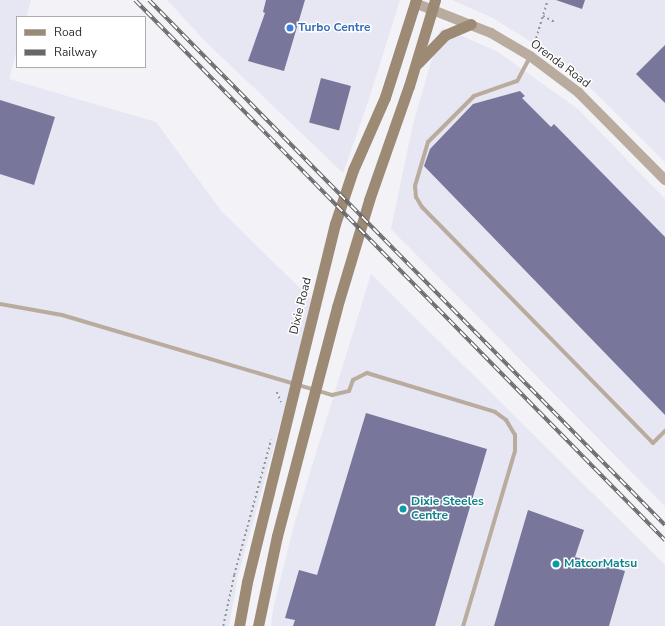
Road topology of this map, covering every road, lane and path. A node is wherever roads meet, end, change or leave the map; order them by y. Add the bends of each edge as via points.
1 (414, 2) edge
2 (547, 2) dead end
3 (434, 5) edge
4 (543, 16) junction
5 (555, 22) dead end
6 (471, 24) junction
7 (530, 56) junction
8 (416, 65) junction
9 (665, 180) edge
10 (0, 304) edge
11 (296, 384) junction
12 (314, 390) junction
13 (277, 392) dead end
14 (281, 404) dead end
15 (665, 431) edge
16 (273, 434) dead end
17 (224, 626) edge
18 (239, 626) edge
19 (258, 626) edge
20 (463, 626) edge

1 - 3 street, Orenda Road
1 - 11 main road, Dixie Road via 385,97 344,193
2 - 4 path
3 - 6 street, Orenda Road
3 - 8 main road
4 - 5 path
4 - 7 path
6 - 7 street, Orenda Road
6 - 8 main road via 445,35
7 - 9 street, Orenda Road via 587,101
7 - 15 lane via 517,81 474,96 446,123 424,150 415,186 416,197 422,207 653,443
8 - 12 main road via 369,200
10 - 11 lane via 62,315
11 - 12 lane
11 - 18 main road, Dixie Road
12 - 19 main road via 263,592
12 - 20 lane via 332,395 349,391 353,380 368,373 488,410 506,420 515,435 515,451
13 - 14 path via 281,397
16 - 17 path via 234,575

